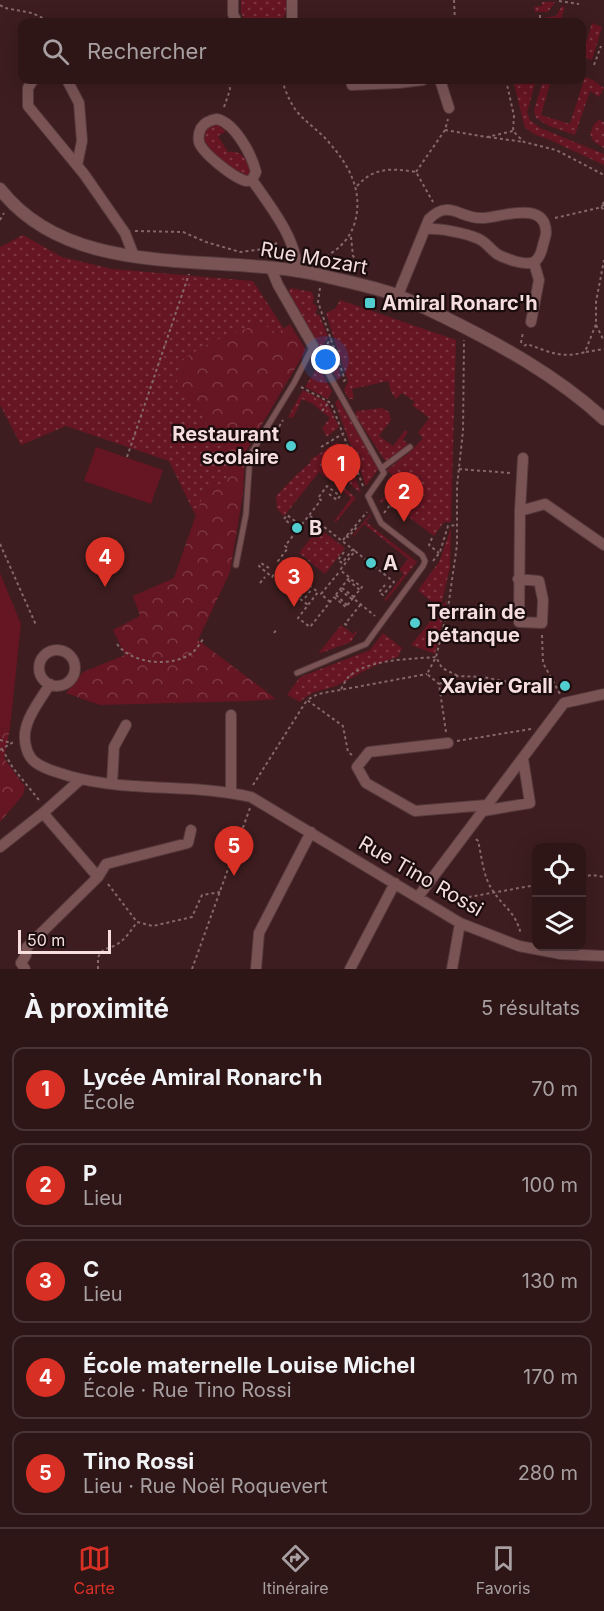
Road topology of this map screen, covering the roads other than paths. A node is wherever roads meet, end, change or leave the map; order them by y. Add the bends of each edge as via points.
1 (233, 0) edge
2 (292, 0) edge
3 (235, 18) edge
4 (292, 18) edge
5 (30, 84) edge
6 (69, 84) edge
7 (352, 84) edge
8 (376, 84) edge
9 (441, 84) edge
10 (449, 108) road end
11 (77, 165) junction
12 (252, 180) junction
13 (0, 189) edge
14 (425, 229) junction
15 (134, 256) junction
16 (534, 263) junction
17 (271, 268) junction
18 (298, 272) junction
19 (398, 296) junction
20 (531, 322) road end
21 (318, 349) junction
22 (604, 419) edge
23 (410, 447) dead end
24 (523, 458) dead end
25 (382, 468) junction
26 (520, 511) junction
27 (604, 545) edge
28 (236, 565) dead end
29 (518, 579) junction
30 (297, 673) dead end
31 (50, 684) dead end
32 (604, 694) edge
33 (231, 715) dead end
34 (126, 725) dead end
35 (448, 743) road end
36 (523, 759) junction
37 (81, 779) junction
38 (112, 784) junction
39 (231, 792) junction
40 (485, 808) junction
41 (46, 811) junction
42 (191, 830) dead end
43 (311, 832) junction
44 (0, 847) edge
45 (99, 875) junction
46 (395, 883) junction
47 (418, 897) junction
48 (460, 923) junction
49 (604, 956) edge
50 (25, 969) edge
51 (256, 969) edge
52 (350, 969) edge
53 (452, 969) edge

1 - 3 street
2 - 4 street
5 - 11 street via 28,106
6 - 11 street via 79,103 82,141
7 - 8 street
9 - 10 street
11 - 15 street via 125,232
12 - 12 street via 241,180 201,147 198,137 206,122 217,119 228,124 256,169
12 - 18 street via 289,238 297,256
13 - 15 street, Rue Mozart via 36,224 104,251
14 - 16 street via 480,240 499,256 527,265
14 - 16 street via 429,219 446,208 481,219 537,214 546,231 541,255
14 - 19 street
15 - 17 street, Rue Mozart
16 - 20 street via 540,280
17 - 18 street, Rue Mozart
17 - 21 street
18 - 19 street, Rue Mozart
19 - 22 street, Rue Mozart via 537,367
21 - 25 lane
21 - 28 lane via 250,455 246,514
23 - 25 lane
24 - 26 street
25 - 30 lane via 384,472 368,496 381,524 422,555 423,566 366,644
26 - 27 street via 545,504
26 - 29 street
29 - 29 street via 539,581 542,623 519,622
31 - 37 street, Rue Tino Rossi via 24,734 28,754 48,770
32 - 36 street via 564,702
33 - 39 street
34 - 38 street via 114,747
35 - 40 street via 369,753 357,767 366,783 415,812
36 - 40 street
36 - 40 street via 530,803
37 - 38 street, Rue Tino Rossi
37 - 41 street
38 - 39 street, Rue Tino Rossi
39 - 43 street, Rue Tino Rossi via 251,797
40 - 47 street
41 - 44 street
41 - 45 street
42 - 45 street via 188,843 106,864
43 - 46 street, Rue Tino Rossi
43 - 51 street via 259,933
45 - 50 street via 27,947 21,963
46 - 47 street, Rue Tino Rossi
46 - 52 street
47 - 48 street, Rue Tino Rossi
48 - 49 street, Rue Tino Rossi via 519,946 561,954
48 - 53 street

